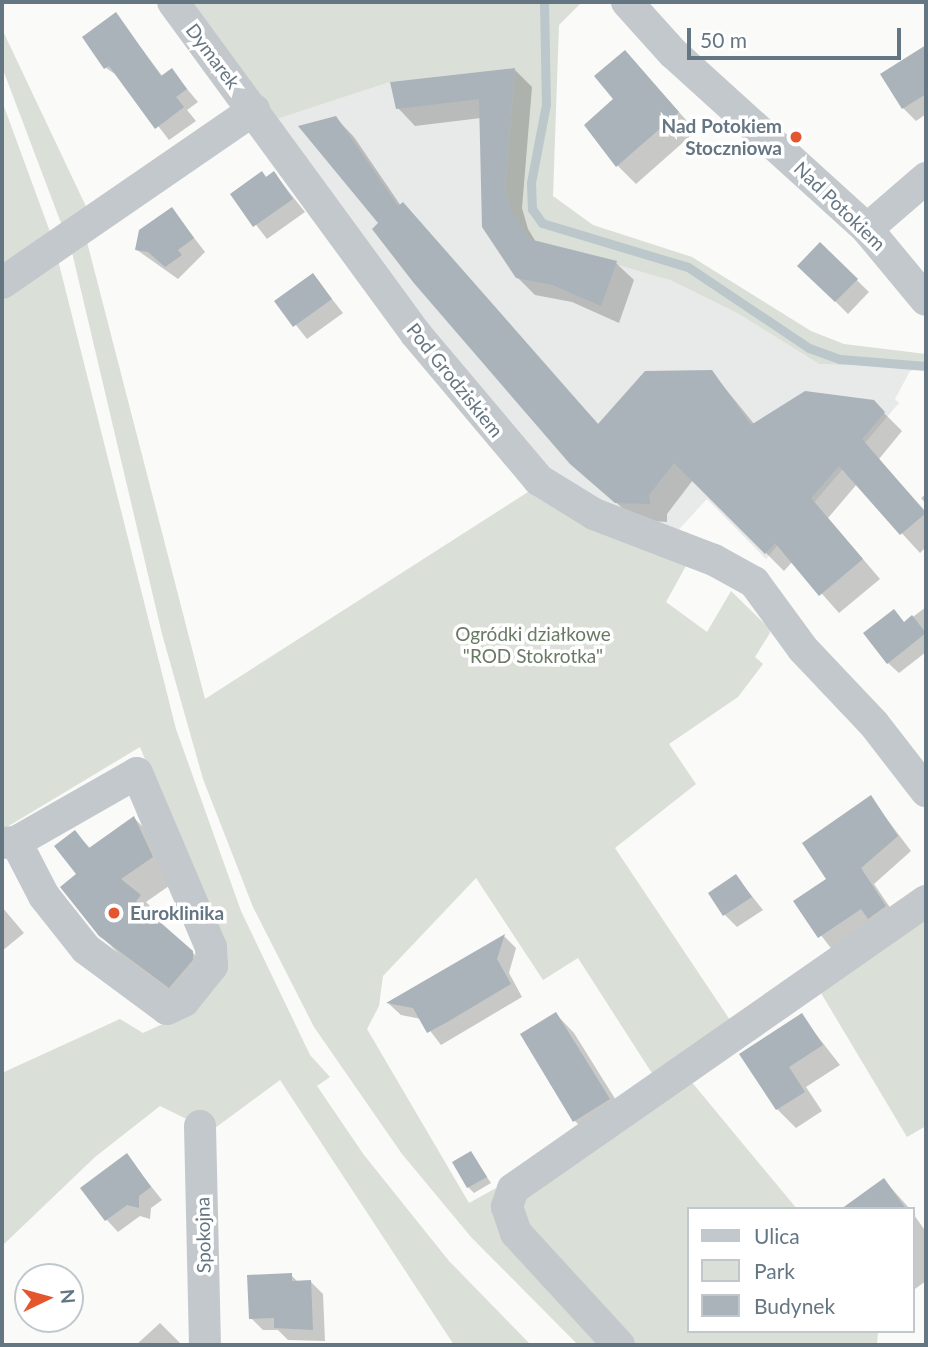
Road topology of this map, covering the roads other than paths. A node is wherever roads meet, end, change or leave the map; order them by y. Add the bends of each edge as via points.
1 (173, 2) edge
2 (635, 5) edge
3 (254, 110) junction
4 (926, 178) edge
5 (867, 229) junction
6 (2, 283) edge
7 (926, 300) edge
8 (926, 792) edge
9 (9, 842) edge
10 (926, 901) edge
11 (200, 1126) dead end
12 (205, 1345) edge
13 (619, 1345) edge

1 - 3 street, Dymarek
2 - 5 street, Nad Potokiem via 683,62
3 - 6 street
3 - 8 street, Pod Grodziskiem via 416,334 539,480 594,514 713,560 754,583 803,649 874,723
4 - 5 street
5 - 7 street, Nad Potokiem
9 - 9 street via 137,773 211,947 212,966 184,1001 167,1009 86,949
10 - 13 street via 513,1189 507,1207 516,1233
11 - 12 street, Spokojna

